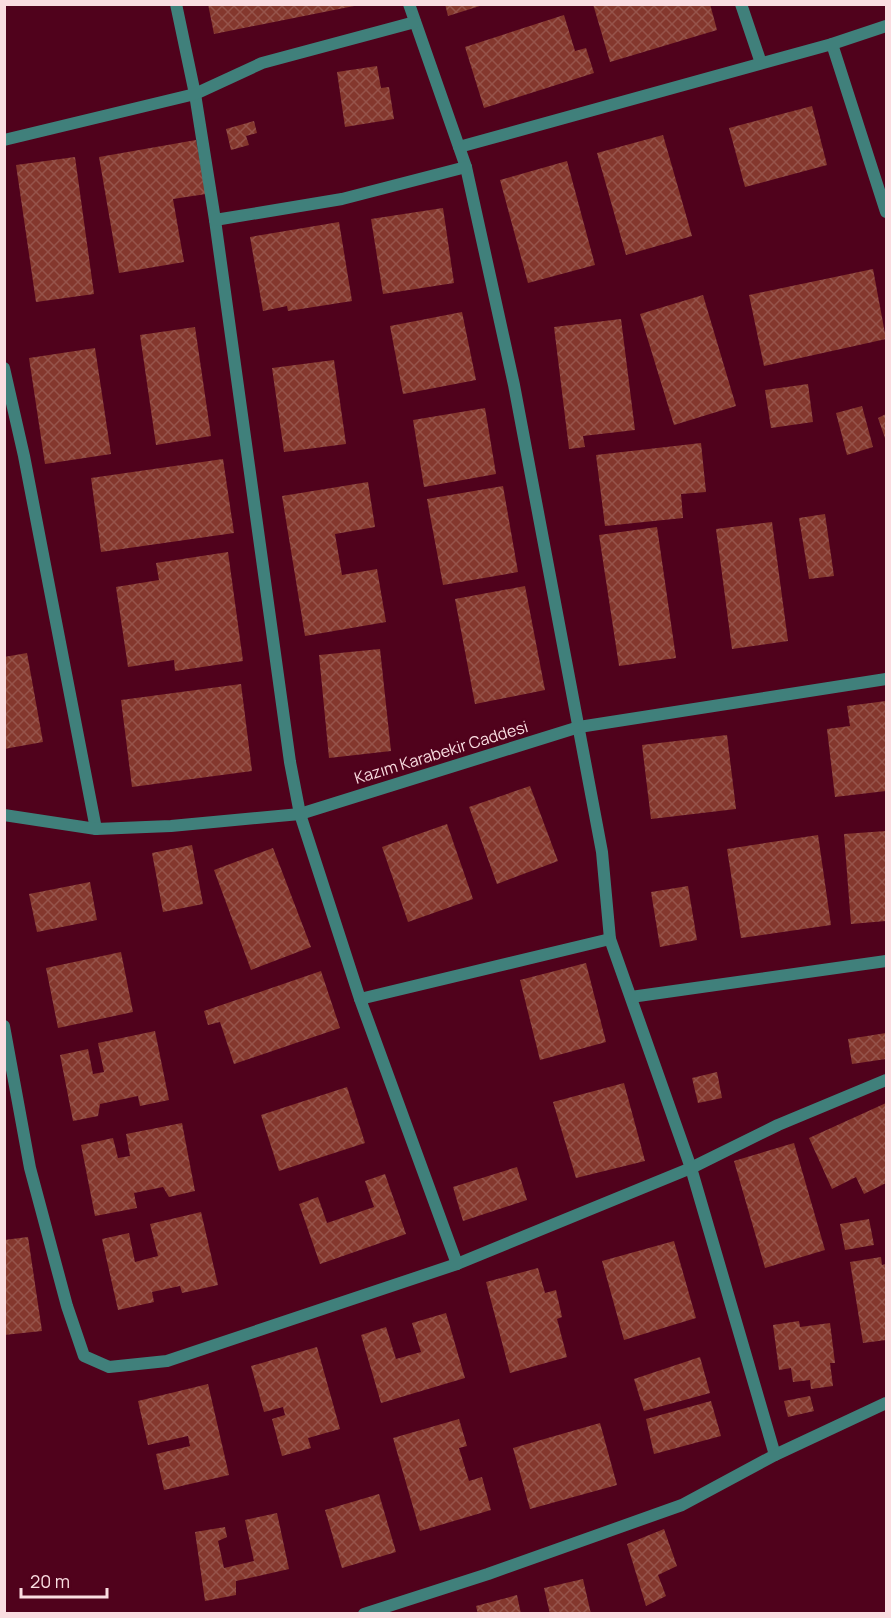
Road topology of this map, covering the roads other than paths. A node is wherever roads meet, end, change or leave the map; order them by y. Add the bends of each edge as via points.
1 (176, 4) edge
2 (409, 4) edge
3 (741, 4) edge
4 (415, 22) junction
5 (886, 26) edge
6 (832, 44) junction
7 (761, 63) junction
8 (195, 94) junction
9 (4, 140) edge
10 (459, 147) junction
11 (466, 167) junction
12 (886, 212) edge
13 (215, 220) junction
14 (4, 368) edge
15 (886, 679) edge
16 (579, 727) junction
17 (300, 813) junction
18 (4, 815) edge
19 (96, 829) junction
20 (610, 939) junction
21 (886, 961) edge
22 (631, 997) junction
23 (360, 999) junction
24 (4, 1026) edge
25 (886, 1080) edge
26 (690, 1168) junction
27 (457, 1264) junction
28 (886, 1403) edge
29 (775, 1455) junction
30 (364, 1614) edge

1 - 8 street
2 - 4 street
3 - 7 street
4 - 8 street via 262,63
4 - 10 street
5 - 6 street
6 - 7 street
6 - 12 street
7 - 10 street
8 - 9 street
8 - 13 street
10 - 11 street
11 - 13 street via 342,199
11 - 16 street via 514,385
13 - 17 street
14 - 19 street
15 - 16 street, Kazım Karabekir Caddesi
16 - 17 street, Kazım Karabekir Caddesi
16 - 20 street via 602,852
17 - 19 street, Kazım Karabekir Caddesi
17 - 23 street
18 - 19 street, Kazım Karabekir Caddesi
20 - 22 street
20 - 23 street
21 - 22 street
22 - 26 street
23 - 27 street
24 - 27 street via 30,1168 84,1356 109,1367 167,1361
25 - 26 street via 778,1125
26 - 27 street
26 - 29 street
28 - 29 street
29 - 30 street via 682,1505

